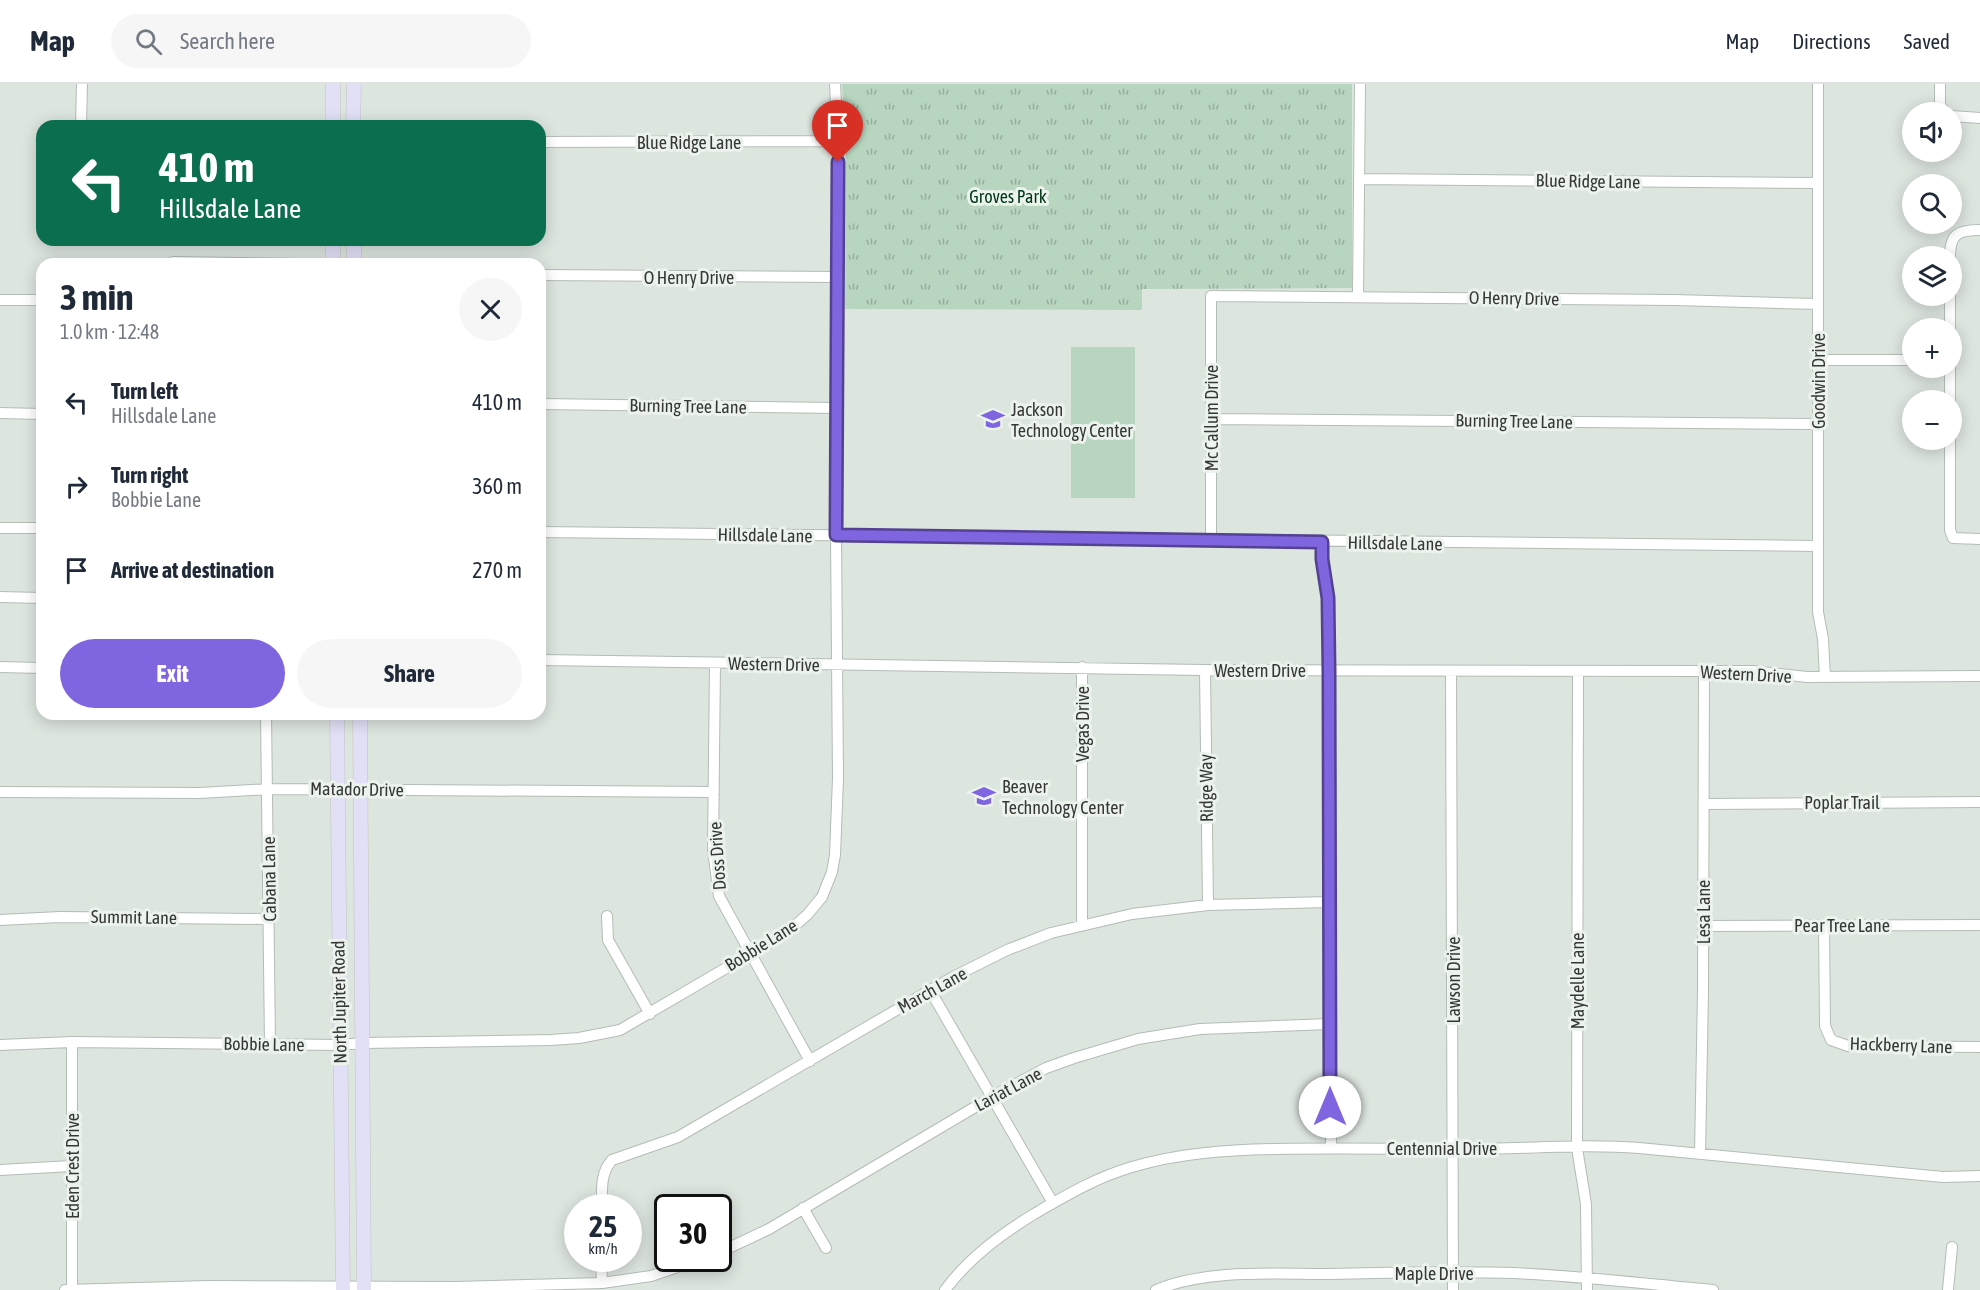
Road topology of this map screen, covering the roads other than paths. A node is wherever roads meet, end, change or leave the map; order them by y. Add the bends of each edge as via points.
1 (82, 84) edge
2 (333, 84) edge
3 (354, 84) edge
4 (835, 84) edge
5 (1360, 84) edge
6 (1818, 84) edge
7 (1940, 84) edge
8 (1940, 102) edge
9 (1962, 117) edge
10 (1980, 118) edge
11 (81, 120) edge
12 (333, 120) edge
13 (353, 120) edge
14 (838, 141) junction
15 (546, 142) edge
16 (1359, 179) junction
17 (1818, 183) junction
18 (1980, 230) edge
19 (1950, 246) edge
20 (546, 275) edge
21 (837, 277) junction
22 (1211, 296) joint
23 (1358, 297) junction
24 (0, 300) edge
25 (36, 300) edge
26 (1818, 304) junction
27 (1818, 360) junction
28 (1902, 360) edge
29 (546, 404) edge
30 (836, 408) junction
31 (0, 413) edge
32 (36, 414) edge
33 (1211, 419) junction
34 (1818, 424) junction
35 (1950, 450) edge
36 (0, 528) edge
37 (36, 528) edge
38 (546, 532) edge
39 (836, 535) junction
40 (1980, 539) edge
41 (1211, 541) junction
42 (1322, 542) junction
43 (1817, 546) junction
44 (0, 597) edge
45 (36, 598) edge
46 (546, 660) edge
47 (715, 663) junction
48 (837, 664) junction
49 (0, 667) edge
50 (36, 668) edge
51 (1082, 668) junction
52 (1205, 670) junction
53 (1704, 670) junction
54 (1329, 671) junction
55 (1451, 671) junction
56 (1578, 671) junction
57 (1980, 676) edge
58 (1825, 677) junction
59 (266, 720) edge
60 (337, 720) edge
61 (360, 720) edge
62 (268, 789) junction
63 (338, 789) junction
64 (360, 789) junction
65 (0, 792) edge
66 (714, 792) junction
67 (1980, 802) edge
68 (1704, 804) junction
69 (1329, 902) junction
70 (1208, 905) junction
71 (607, 916) dead end
72 (269, 919) junction
73 (0, 920) edge
74 (1082, 925) junction
75 (1824, 925) junction
76 (1980, 925) edge
77 (1703, 926) junction
78 (749, 954) junction
79 (930, 990) junction
80 (650, 1014) junction
81 (1330, 1024) junction
82 (72, 1042) junction
83 (363, 1043) junction
84 (270, 1044) junction
85 (0, 1045) edge
86 (340, 1045) junction
87 (1980, 1047) edge
88 (810, 1061) junction
89 (992, 1097) junction
90 (1331, 1148) junction
91 (1577, 1148) junction
92 (1454, 1149) junction
93 (1700, 1154) junction
94 (71, 1166) junction
95 (0, 1170) edge
96 (1980, 1176) edge
97 (602, 1194) edge
98 (1053, 1203) junction
99 (802, 1208) junction
100 (732, 1246) edge
101 (1952, 1247) dead end
102 (826, 1248) dead end
103 (602, 1272) edge
104 (663, 1272) edge
105 (1453, 1273) junction
106 (602, 1283) junction
107 (1587, 1284) edge
108 (72, 1289) edge
109 (343, 1289) edge
110 (364, 1289) edge
111 (65, 1290) edge
112 (945, 1290) edge
113 (1156, 1290) edge
114 (1454, 1290) edge
115 (1713, 1290) edge
116 (1948, 1290) edge

1 - 11 street
2 - 12 main road
3 - 13 main road
4 - 14 street, Bobbie Lane
5 - 16 street
6 - 17 street, Goodwin Drive
7 - 8 street
9 - 10 street
14 - 15 street, Blue Ridge Lane
14 - 21 street, Bobbie Lane
16 - 17 street, Blue Ridge Lane
16 - 23 street
17 - 26 street, Goodwin Drive
18 - 19 street via 1957,233
20 - 21 street, O Henry Drive
21 - 30 street, Bobbie Lane
22 - 23 street, O Henry Drive
22 - 33 street, Mc Callum Drive
23 - 26 street, O Henry Drive
24 - 25 street
26 - 27 street, Goodwin Drive
27 - 28 street
27 - 34 street, Goodwin Drive
29 - 30 street, Burning Tree Lane
30 - 39 street, Bobbie Lane
31 - 32 street
33 - 34 street, Burning Tree Lane
33 - 41 street, Mc Callum Drive
34 - 43 street, Goodwin Drive
35 - 40 street via 1950,530 1953,538
36 - 37 street
38 - 39 street, Hillsdale Lane
39 - 41 street, Hillsdale Lane
39 - 48 street, Bobbie Lane
41 - 42 street, Hillsdale Lane
42 - 43 street, Hillsdale Lane
42 - 54 street
43 - 58 street, Goodwin Drive via 1818,612
44 - 45 street
46 - 47 street, Western Drive
47 - 48 street, Western Drive
47 - 66 street, Doss Drive
48 - 51 street, Western Drive
48 - 78 street, Bobbie Lane via 832,872 822,897 807,915 786,933
49 - 50 street
51 - 52 street, Western Drive
51 - 74 street, Vegas Drive
52 - 54 street, Western Drive
52 - 70 street, Ridge Way
53 - 56 street, Western Drive
53 - 58 street, Western Drive
53 - 68 street, Lesa Lane
54 - 55 street, Western Drive
54 - 69 street
55 - 56 street, Western Drive
55 - 92 street, Lawson Drive
56 - 91 street, Maydelle Lane
57 - 58 street, Western Drive
59 - 62 street, Cabana Lane
60 - 63 main road, North Jupiter Road
61 - 64 main road, North Jupiter Road
62 - 63 street, Matador Drive
62 - 65 street, Matador Drive via 200,793
62 - 72 street, Cabana Lane
63 - 64 street, Matador Drive
63 - 86 main road, North Jupiter Road
64 - 66 street, Matador Drive
64 - 83 main road, North Jupiter Road
66 - 78 street, Doss Drive via 713,850 719,896
67 - 68 street, Poplar Trail
68 - 77 street, Lesa Lane
69 - 70 street, March Lane
69 - 81 street
70 - 74 street, March Lane via 1132,914
71 - 80 street via 608,940
72 - 73 street, Summit Lane
72 - 84 street, Cabana Lane
74 - 79 street, March Lane via 1007,950
75 - 76 street, Pear Tree Lane
75 - 77 street, Pear Tree Lane
75 - 87 street, Hackberry Lane via 1825,1026 1831,1040 1848,1046
77 - 93 street, Lesa Lane
78 - 80 street, Bobbie Lane
78 - 88 street, Doss Drive
79 - 88 street, March Lane
79 - 89 street
80 - 83 street, Bobbie Lane via 620,1030 579,1038
81 - 89 street, Lariat Lane via 1200,1029 1138,1039 1046,1068
81 - 90 street
82 - 84 street, Bobbie Lane
82 - 85 street, Bobbie Lane
82 - 94 street, Eden Crest Drive
83 - 86 street, Bobbie Lane
83 - 110 main road, North Jupiter Road
84 - 86 street, Bobbie Lane
86 - 109 main road, North Jupiter Road
88 - 97 street, March Lane via 678,1137 612,1160 602,1178
89 - 98 street
89 - 99 street, Lariat Lane
90 - 92 street, Centennial Drive
90 - 98 street, Centennial Drive via 1210,1151 1169,1158 1098,1179
91 - 92 street, Centennial Drive
91 - 93 street, Centennial Drive via 1627,1147
91 - 107 street, Maydelle Lane via 1586,1204
92 - 105 street, Lawson Drive
93 - 96 street, Centennial Drive via 1925,1175
94 - 95 street
94 - 108 street, Eden Crest Drive
98 - 112 street, Centennial Drive via 1003,1234 971,1260
99 - 100 street, Lariat Lane
99 - 102 street
101 - 116 street
103 - 106 street
104 - 106 street
105 - 107 street, Maple Drive via 1514,1273
105 - 113 street, Maple Drive via 1255,1274 1172,1283
105 - 114 street, Lawson Drive
106 - 110 street
107 - 115 street, Maple Drive
108 - 109 street
108 - 111 street
109 - 110 street

